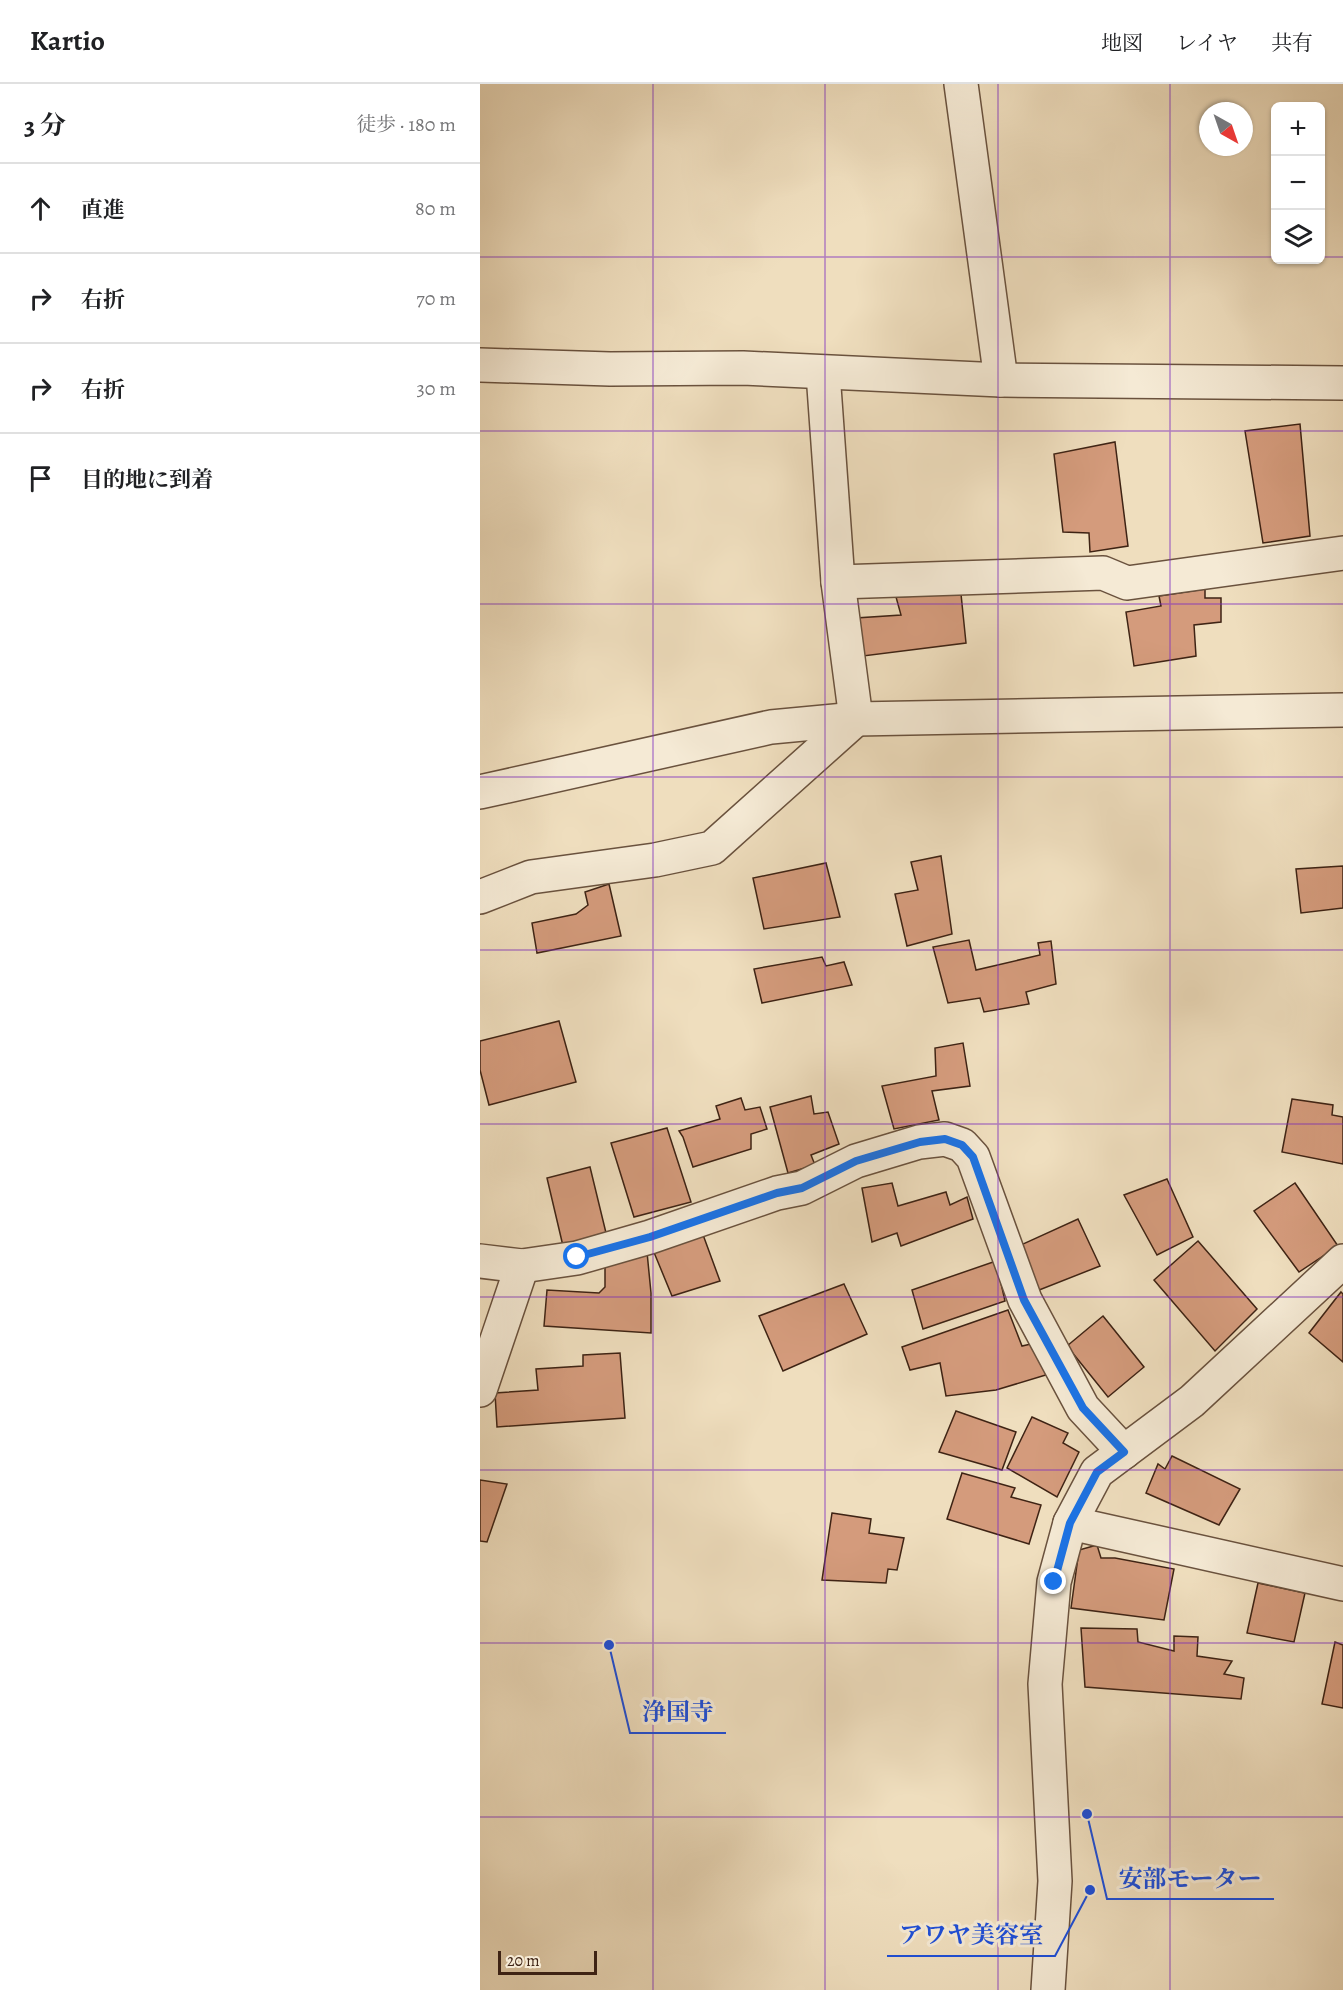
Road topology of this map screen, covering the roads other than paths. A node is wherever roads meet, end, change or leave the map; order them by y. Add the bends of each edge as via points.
1 (961, 84) edge
2 (480, 365) edge
3 (823, 373) junction
4 (1002, 380) junction
5 (1343, 383) edge
6 (1343, 553) edge
7 (838, 582) junction
8 (1343, 710) edge
9 (856, 719) junction
10 (480, 792) edge
11 (480, 897) edge
12 (480, 1261) edge
13 (1343, 1262) edge
14 (522, 1266) junction
15 (480, 1390) edge
16 (1124, 1452) junction
17 (1070, 1523) junction
18 (1343, 1584) edge
19 (1048, 1990) edge

1 - 4 street
2 - 3 street via 742,368
3 - 4 street
3 - 7 street
4 - 5 street
6 - 7 street via 1127,583 1103,573
7 - 9 street
8 - 9 street
9 - 10 street via 771,727
9 - 11 street via 712,848 531,877
12 - 14 street
13 - 16 street via 1192,1401
14 - 15 street
14 - 16 street via 577,1257 650,1237 802,1188 856,1161 920,1142 945,1139 962,1145 973,1157 1024,1300 1083,1408
16 - 17 street via 1097,1472
17 - 18 street
17 - 19 street via 1054,1582 1045,1684 1055,1881

